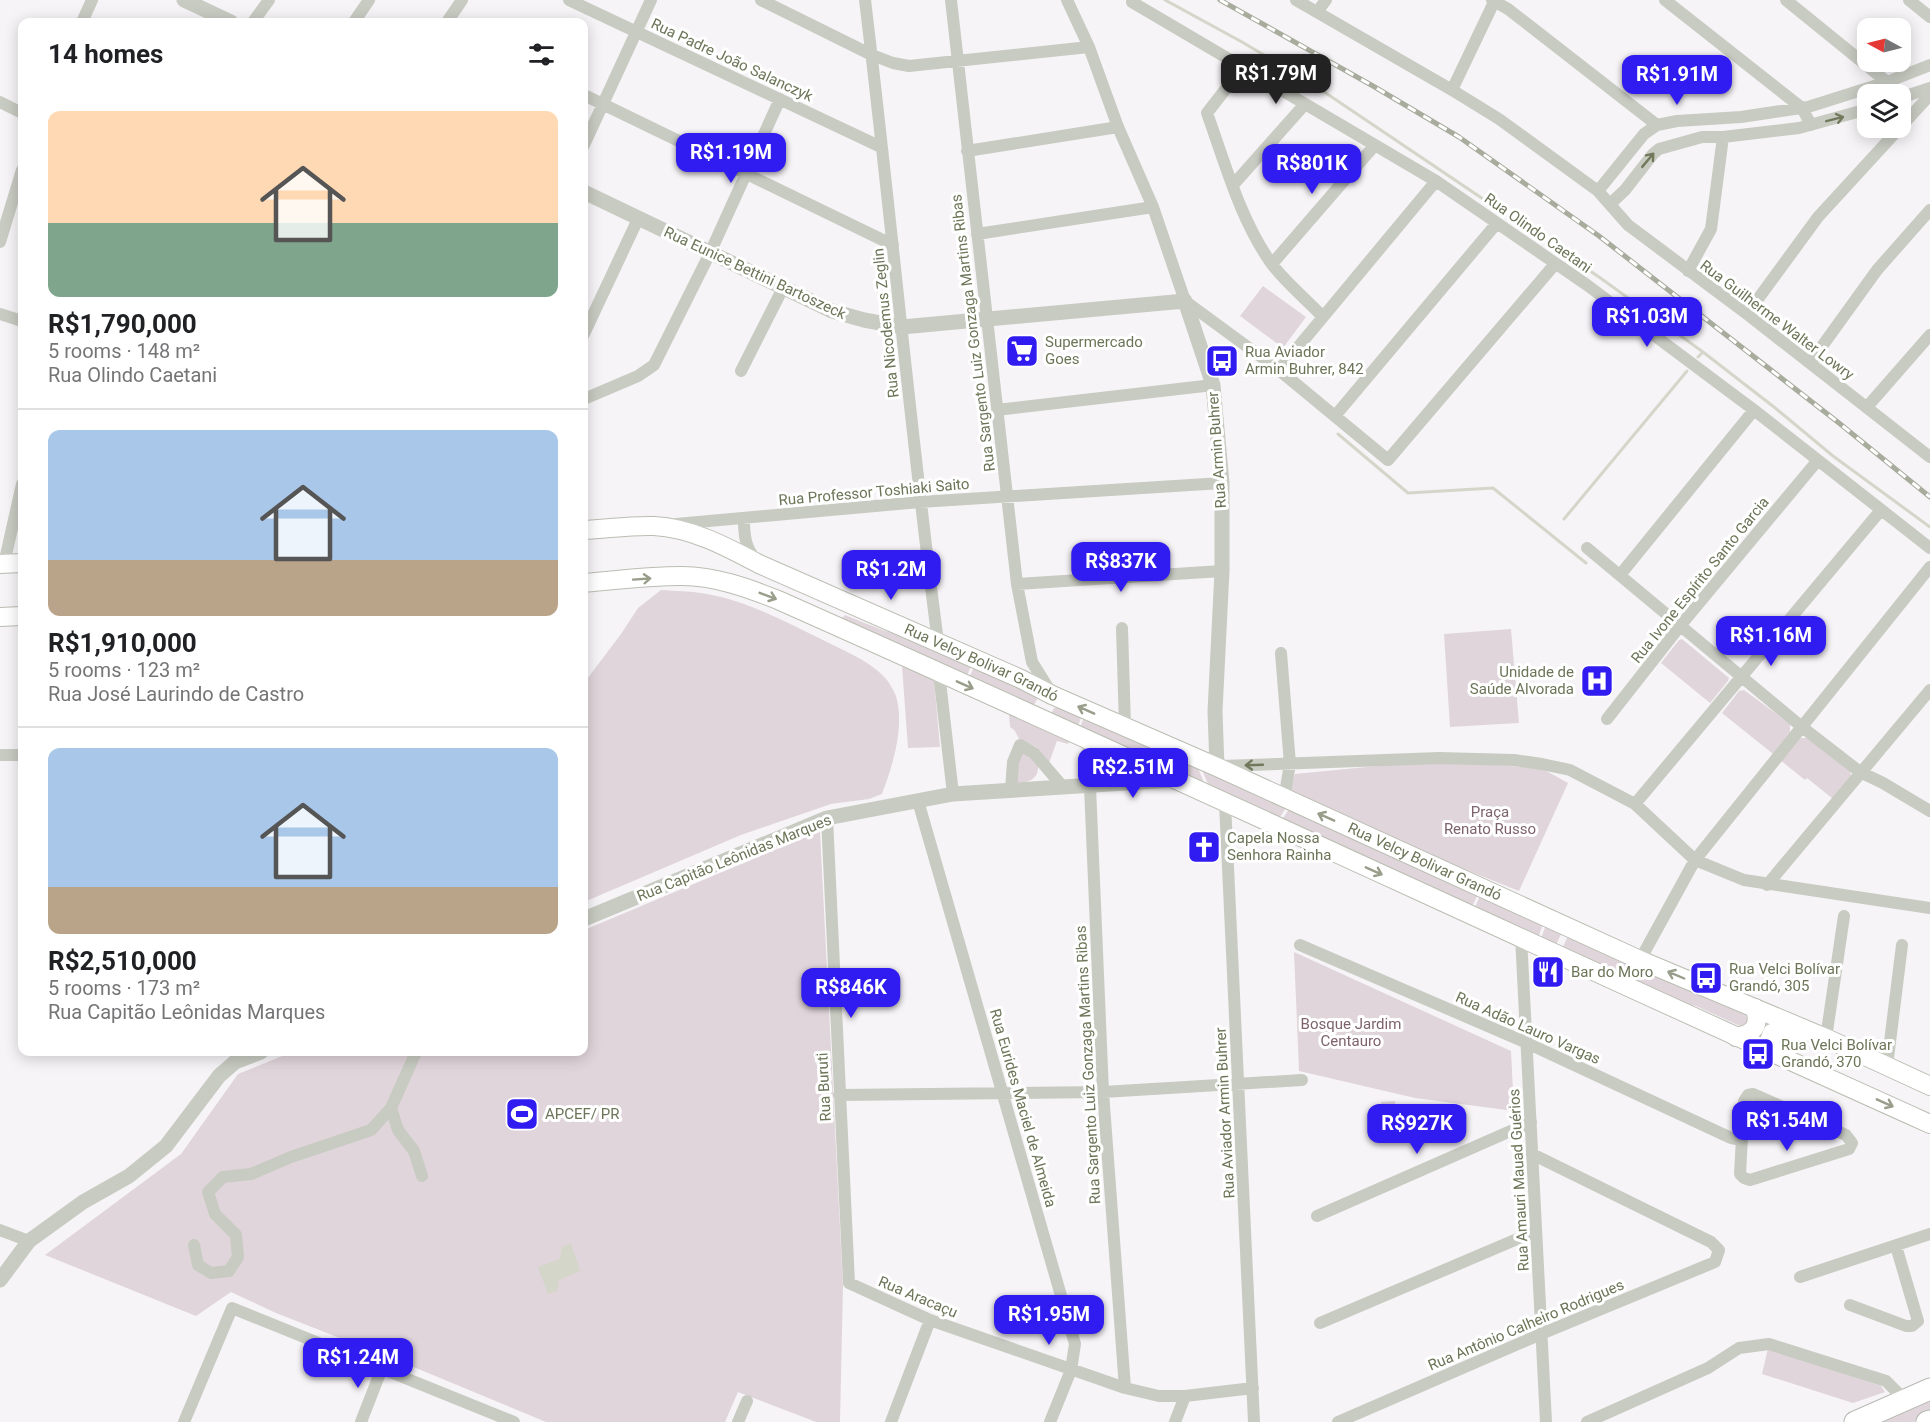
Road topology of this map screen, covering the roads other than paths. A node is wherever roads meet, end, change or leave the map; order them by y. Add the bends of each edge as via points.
1 (92, 0) edge
2 (184, 0) edge
3 (268, 0) edge
4 (369, 0) edge
5 (462, 0) edge
6 (569, 0) edge
7 (651, 0) edge
8 (761, 0) edge
9 (865, 0) edge
10 (951, 0) edge
11 (1067, 0) edge
12 (1296, 0) edge
13 (1326, 0) edge
14 (1665, 0) edge
15 (1786, 0) edge
16 (1494, 1) edge
17 (1132, 2) dead end
18 (1915, 2) edge
19 (1317, 12) junction
20 (1930, 17) edge
21 (84, 18) edge
22 (222, 18) edge
23 (256, 18) edge
24 (357, 18) edge
25 (450, 18) edge
26 (636, 31) junction
27 (1089, 47) junction
28 (872, 55) junction
29 (957, 61) junction
30 (1930, 65) edge
31 (1242, 68) junction
32 (1887, 82) junction
33 (1930, 88) edge
34 (1452, 90) junction
35 (1911, 94) edge
36 (1930, 95) edge
37 (588, 97) edge
38 (780, 99) junction
39 (0, 102) edge
40 (603, 104) junction
41 (1305, 104) junction
42 (1802, 108) junction
43 (18, 111) edge
44 (1857, 112) edge
45 (1657, 124) junction
46 (1811, 125) junction
47 (1118, 128) junction
48 (588, 136) edge
49 (1724, 137) junction
50 (1374, 146) junction
51 (881, 147) junction
52 (968, 151) junction
53 (746, 174) junction
54 (1436, 181) junction
55 (18, 183) edge
56 (1233, 185) junction
57 (1598, 192) junction
58 (588, 194) edge
59 (1610, 204) junction
60 (1153, 207) junction
61 (1930, 210) edge
62 (638, 219) junction
63 (1497, 224) junction
64 (977, 234) junction
65 (0, 242) edge
66 (893, 245) junction
67 (710, 253) junction
68 (1272, 264) junction
69 (1555, 264) junction
70 (1688, 271) junction
71 (783, 288) junction
72 (1185, 301) junction
73 (0, 314) edge
74 (1747, 314) junction
75 (1323, 316) junction
76 (18, 320) edge
77 (987, 320) junction
78 (588, 325) edge
79 (902, 327) junction
80 (1930, 334) edge
81 (1810, 363) junction
82 (1279, 370) junction
83 (741, 371) dead end
84 (1213, 385) junction
85 (588, 396) edge
86 (1867, 407) junction
87 (997, 410) junction
88 (1754, 410) junction
89 (1335, 416) junction
90 (1930, 457) edge
91 (1818, 460) junction
92 (1222, 483) junction
93 (1007, 496) junction
94 (18, 500) edge
95 (920, 502) junction
96 (1881, 510) junction
97 (744, 519) junction
98 (655, 526) junction
99 (588, 530) edge
100 (1587, 548) dead end
101 (1930, 548) edge
102 (18, 563) edge
103 (2, 564) edge
104 (759, 564) junction
105 (1930, 567) edge
106 (1222, 571) junction
107 (1620, 575) junction
108 (588, 583) edge
109 (1017, 584) junction
110 (857, 605) junction
111 (18, 616) edge
112 (0, 617) edge
113 (1680, 626) junction
114 (1122, 628) dead end
115 (845, 630) junction
116 (938, 642) junction
117 (1281, 653) dead end
118 (1032, 662) junction
119 (939, 673) junction
120 (1022, 678) junction
121 (1743, 678) junction
122 (1930, 690) edge
123 (1057, 697) junction
124 (1607, 719) dead end
125 (1044, 721) junction
126 (1125, 726) junction
127 (1802, 727) junction
128 (1088, 740) junction
129 (0, 755) edge
130 (18, 755) edge
131 (1290, 764) junction
132 (1217, 767) junction
133 (1860, 772) junction
134 (1173, 780) junction
135 (1089, 786) junction
136 (1063, 787) junction
137 (1011, 790) junction
138 (953, 794) junction
139 (1284, 799) junction
140 (918, 801) junction
141 (1225, 803) junction
142 (1635, 804) junction
143 (1930, 811) edge
144 (827, 818) junction
145 (1695, 860) junction
146 (1767, 885) junction
147 (1930, 908) edge
148 (588, 916) edge
149 (1844, 916) dead end
150 (1521, 937) junction
151 (1300, 945) dead end
152 (1902, 945) dead end
153 (1640, 960) junction
154 (1755, 1008) junction
155 (1736, 1037) junction
156 (1826, 1038) junction
157 (1527, 1043) junction
158 (1774, 1054) junction
159 (414, 1056) edge
160 (233, 1057) edge
161 (1887, 1066) junction
162 (1302, 1080) dead end
163 (1238, 1084) junction
164 (1930, 1086) edge
165 (1103, 1092) junction
166 (839, 1095) junction
167 (1003, 1095) junction
168 (391, 1108) junction
169 (1531, 1122) junction
170 (1930, 1124) edge
171 (1742, 1140) junction
172 (1532, 1154) junction
173 (422, 1176) dead end
174 (1317, 1216) dead end
175 (0, 1230) edge
176 (1536, 1231) junction
177 (1930, 1234) edge
178 (29, 1240) junction
179 (194, 1245) dead end
180 (1896, 1246) junction
181 (1800, 1277) dead end
182 (0, 1280) edge
183 (849, 1283) joint
184 (1850, 1305) dead end
185 (930, 1320) junction
186 (1320, 1323) dead end
187 (1541, 1334) junction
188 (382, 1368) junction
189 (1071, 1370) junction
190 (1125, 1388) junction
191 (1253, 1388) junction
192 (1930, 1389) edge
193 (1185, 1396) junction
194 (1905, 1400) junction
195 (747, 1401) dead end
196 (184, 1422) edge
197 (361, 1422) edge
198 (514, 1422) edge
199 (738, 1422) edge
200 (891, 1422) edge
201 (1050, 1422) edge
202 (1175, 1422) edge
203 (1254, 1422) edge
204 (1338, 1422) edge
205 (1546, 1422) edge
206 (1587, 1422) edge
207 (1855, 1422) edge

1 - 21 street
2 - 22 street
3 - 23 street
4 - 24 street
5 - 25 street
6 - 26 street, Rua Padre João Salanczyk
7 - 26 street
8 - 28 street
9 - 28 street, Rua Nicodemus Zeglin
10 - 29 street, Rua Sargento Luiz Gonzaga Martins Ribas
11 - 27 street
12 - 19 street
13 - 19 street
14 - 42 street
15 - 32 street
16 - 34 street
16 - 45 street
17 - 31 street, Rua Olindo Caetani
18 - 20 street
19 - 34 street
26 - 38 street, Rua Padre João Salanczyk
26 - 40 street
27 - 29 street
27 - 47 street, Rua Armin Buhrer
28 - 29 street via 909,66
28 - 51 street, Rua Nicodemus Zeglin
29 - 52 street, Rua Sargento Luiz Gonzaga Martins Ribas
30 - 32 street
31 - 41 street, Rua Olindo Caetani
31 - 56 street via 1207,113
32 - 42 street
33 - 35 street
34 - 57 street, Rua Guilherme Walter Lowry
36 - 74 street via 1818,217
37 - 40 street
38 - 51 street, Rua Padre João Salanczyk
38 - 53 street
39 - 43 street
40 - 48 street
40 - 53 street
41 - 50 street, Rua Olindo Caetani
41 - 56 street
42 - 45 street
42 - 46 street
46 -> 44 street
45 - 57 street via 1644,134
46 - 49 street
47 - 52 street
47 - 60 street, Rua Armin Buhrer
59 -> 49 street via 1659,149 1702,137
49 - 70 street via 1712,229
50 - 54 street, Rua Olindo Caetani
50 - 68 street
51 - 66 street, Rua Nicodemus Zeglin
52 - 64 street, Rua Sargento Luiz Gonzaga Martins Ribas
53 - 66 street
53 - 67 street
54 - 63 street, Rua Olindo Caetani
54 - 75 street
55 - 65 street
56 - 68 street via 1254,236
57 - 59 street, Rua Guilherme Walter Lowry
58 - 62 street, Rua Eunice Bettini Bartoszeck
59 - 70 street, Rua Guilherme Walter Lowry via 1628,225
60 - 64 street
60 - 72 street, Rua Armin Buhrer
61 - 81 street via 1877,270
62 - 67 street, Rua Eunice Bettini Bartoszeck
62 - 78 street
63 - 69 street, Rua Olindo Caetani
63 - 89 street
64 - 77 street, Rua Sargento Luiz Gonzaga Martins Ribas
66 - 79 street, Rua Nicodemus Zeglin
67 - 71 street, Rua Eunice Bettini Bartoszeck
67 - 85 street via 654,365 638,376
68 - 75 street
69 - 88 street, Rua Olindo Caetani
69 - 89 street via 1388,460
70 - 74 street, Rua Guilherme Walter Lowry
71 - 79 street, Rua Eunice Bettini Bartoszeck via 832,311
71 - 83 street
72 - 77 street, Rua Eunice Bettini Bartoszeck
72 - 82 street
72 - 84 street, Rua Armin Buhrer
73 - 76 street
74 - 81 street, Rua Guilherme Walter Lowry
75 - 82 street
77 - 79 street, Rua Eunice Bettini Bartoszeck
77 - 87 street, Rua Sargento Luiz Gonzaga Martins Ribas
79 - 95 street, Rua Nicodemus Zeglin
80 - 86 street
81 - 86 street, Rua Guilherme Walter Lowry
82 - 89 street
84 - 87 street
84 - 92 street, Rua Armin Buhrer
86 - 90 street, Rua Guilherme Walter Lowry
87 - 93 street, Rua Sargento Luiz Gonzaga Martins Ribas
88 - 91 street, Rua Olindo Caetani
88 - 107 street
91 - 96 street, Rua Olindo Caetani
91 - 113 street, Rua Ivone Espírito Santo Garcia
92 - 93 street, Rua Professor Toshiaki Saito
92 - 106 street, Rua Armin Buhrer
93 - 95 street, Rua Professor Toshiaki Saito
93 - 109 street, Rua Sargento Luiz Gonzaga Martins Ribas
94 - 103 street
95 - 97 street, Rua Professor Toshiaki Saito
95 - 116 street, Rua Nicodemus Zeglin
96 - 101 street, Rua Olindo Caetani
96 - 121 street
97 - 98 street, Rua Professor Toshiaki Saito
97 - 104 street via 750,553
98 - 99 main road, Rua Velcy Bolivar Grandó
98 - 104 main road, Rua Velcy Bolivar Grandó via 718,542
100 - 107 street
102 - 103 main road
104 - 110 main road, Rua Velcy Bolivar Grandó
105 - 127 street
106 - 109 street
106 - 132 street, Rua Armin Buhrer via 1215,711
107 - 113 street
108 -> 115 main road, Rua Velcy Bolivar Grandó via 684,576 712,579 746,588
109 - 118 street, Rua Sargento Luiz Gonzaga Martins Ribas
110 - 115 main road via 842,613 840,622
110 - 116 main road, Rua Velcy Bolivar Grandó
111 - 112 main road
113 - 121 street
113 - 124 street, Rua Ivone Espírito Santo Garcia
114 - 126 street
115 - 119 main road, Rua Velcy Bolivar Grandó
116 - 120 main road, Rua Velcy Bolivar Grandó
117 - 131 street
118 - 120 street
118 - 123 street, Rua Sargento Luiz Gonzaga Martins Ribas
119 -> 125 main road, Rua Velcy Bolivar Grandó
119 - 138 street
120 - 123 main road, Rua Velcy Bolivar Grandó
121 - 127 street
121 - 142 street
122 - 133 street
123 - 125 main road via 1044,701 1040,710
126 -> 123 main road, Rua Velcy Bolivar Grandó
125 - 128 main road, Rua Velcy Bolivar Grandó
126 - 132 main road, Rua Velcy Bolivar Grandó
127 - 133 street
127 - 145 street
128 - 134 main road, Rua Velcy Bolivar Grandó
128 - 135 street, Rua Sargento Luiz Gonzaga Martins Ribas
129 - 130 street
131 -> 132 street
131 - 139 street
131 - 142 street via 1439,758 1514,760 1570,770
132 - 139 main road, Rua Velcy Bolivar Grandó
133 - 143 street
133 - 146 street
134 - 135 street, Rua Capitão Leônidas Marques
134 - 141 main road, Rua Velcy Bolivar Grandó
135 - 136 street, Rua Capitão Leônidas Marques
135 - 165 street, Rua Sargento Luiz Gonzaga Martins Ribas
136 - 137 street, Rua Capitão Leônidas Marques
136 - 137 street via 1034,753 1020,744 1013,762
137 - 138 street, Rua Capitão Leônidas Marques
138 - 140 street, Rua Capitão Leônidas Marques
153 -> 139 main road, Rua Velcy Bolivar Grandó
140 - 144 street, Rua Capitão Leônidas Marques
140 - 167 street, Rua Eurides Maciel de Almeida
141 -> 150 main road, Rua Velcy Bolivar Grandó
141 - 163 street, Rua Aviador Armin Buhrer
142 - 145 street
144 - 148 street, Rua Capitão Leônidas Marques
144 - 166 street, Rua Buruti
145 - 146 street
145 - 153 street
146 - 147 street
149 - 156 street
150 - 155 main road, Rua Velcy Bolivar Grandó
150 - 157 street, Rua Amauri Mauad Guérios
151 - 157 street, Rua Adão Lauro Vargas
152 - 161 street
154 -> 153 main road, Rua Velcy Bolivar Grandó
154 - 155 main road via 1758,1018 1754,1029 1746,1036
154 - 156 main road, Rua Velcy Bolivar Grandó
155 - 158 main road, Rua Velcy Bolivar Grandó
156 - 158 main road via 1776,1031 1769,1041
156 - 161 main road, Rua Velcy Bolivar Grandó
157 - 169 street, Rua Amauri Mauad Guérios
157 - 171 street, Rua Adão Lauro Vargas
158 -> 170 main road, Rua Velcy Bolivar Grandó
159 - 168 street
160 - 178 street via 166,1146 129,1176
161 - 164 main road, Rua Velcy Bolivar Grandó
162 - 163 street
163 - 165 street
163 - 191 street, Rua Aviador Armin Buhrer
165 - 167 street
165 - 190 street, Rua Sargento Luiz Gonzaga Martins Ribas
166 - 167 street
166 - 183 street, Rua Buruti
167 - 189 street, Rua Eurides Maciel de Almeida via 1075,1344
168 - 173 street via 398,1130 414,1151
168 - 179 street via 371,1130 251,1174 223,1177 208,1192 215,1214 236,1235 238,1257 229,1271 211,1273 198,1266
169 - 172 street, Rua Amauri Mauad Guérios
169 - 174 street
171 - 171 street via 1744,1101 1753,1094 1846,1135 1852,1143 1849,1149 1750,1179 1740,1174
172 - 176 street, Rua Amauri Mauad Guérios
172 - 187 street, Rua Antônio Calheiro Rodrigues via 1712,1242 1719,1250 1715,1262
175 - 178 street
176 - 186 street
176 - 187 street, Rua Amauri Mauad Guérios
177 - 180 street
178 - 182 street
180 - 181 street
180 - 184 street via 1918,1321 1906,1326
183 - 185 street, Rua Aracaçu
185 - 189 street, Rua Aracaçu
185 - 200 street
187 - 204 street, Rua Antônio Calheiro Rodrigues
187 - 205 street, Rua Amauri Mauad Guérios
188 - 196 street via 232,1308
188 - 197 street
188 - 198 street
189 - 190 street, Rua Aracaçu
189 - 201 street, Rua Eurides Maciel de Almeida
190 - 193 street, Rua Aracaçu via 1159,1396
191 - 193 street, Rua Aracaçu
191 - 203 street, Rua Aviador Armin Buhrer
192 - 194 highway
193 - 202 street
194 - 206 street via 1886,1381 1769,1344 1739,1348 1708,1368
194 - 207 highway
195 - 199 street

